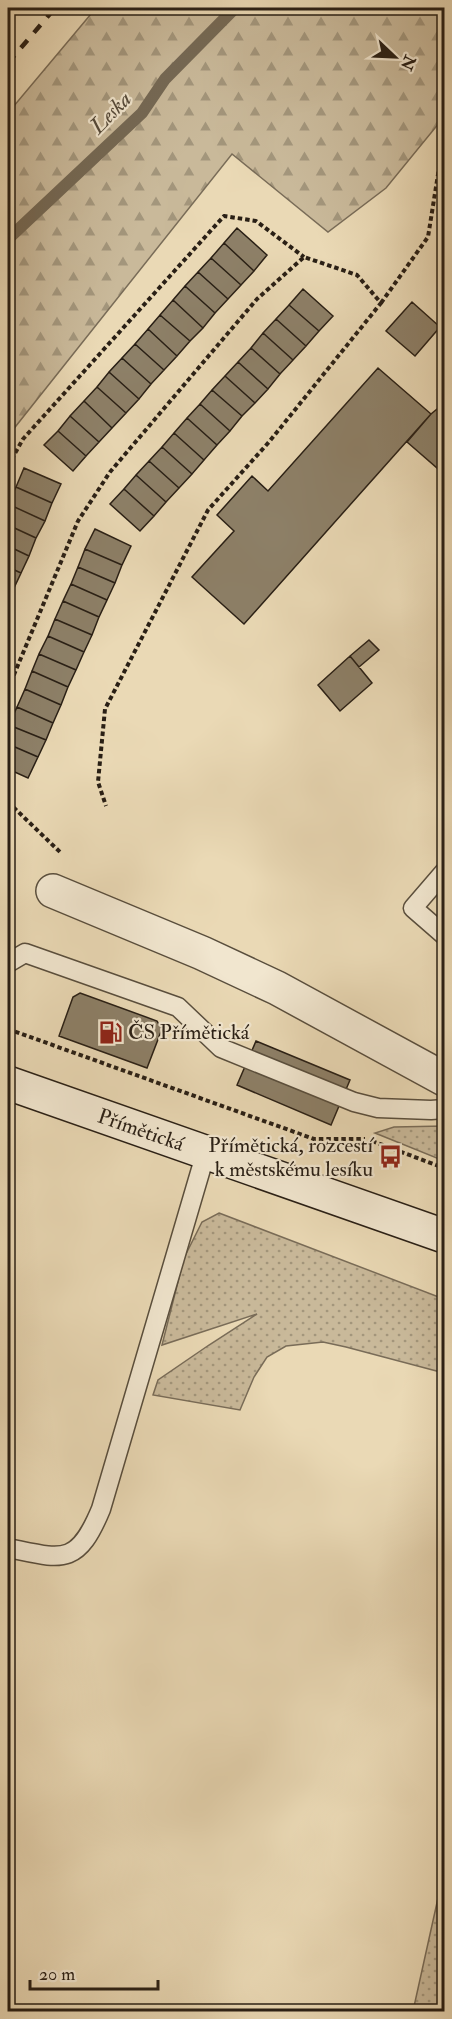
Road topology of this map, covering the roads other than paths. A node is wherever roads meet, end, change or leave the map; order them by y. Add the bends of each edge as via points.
1 (444, 872) edge
2 (53, 891) dead end
3 (444, 935) edge
4 (8, 963) edge
5 (444, 1079) edge
6 (8, 1083) edge
7 (444, 1109) edge
8 (206, 1152) junction
9 (444, 1236) edge
10 (8, 1548) edge

1 - 3 lane via 413,908
2 - 5 main road via 277,988
4 - 7 lane via 25,953 178,1007 221,1048 354,1102 378,1108
6 - 8 main road, Přímětická
8 - 9 main road, Přímětická
8 - 10 lane via 92,1531 79,1549 65,1556

